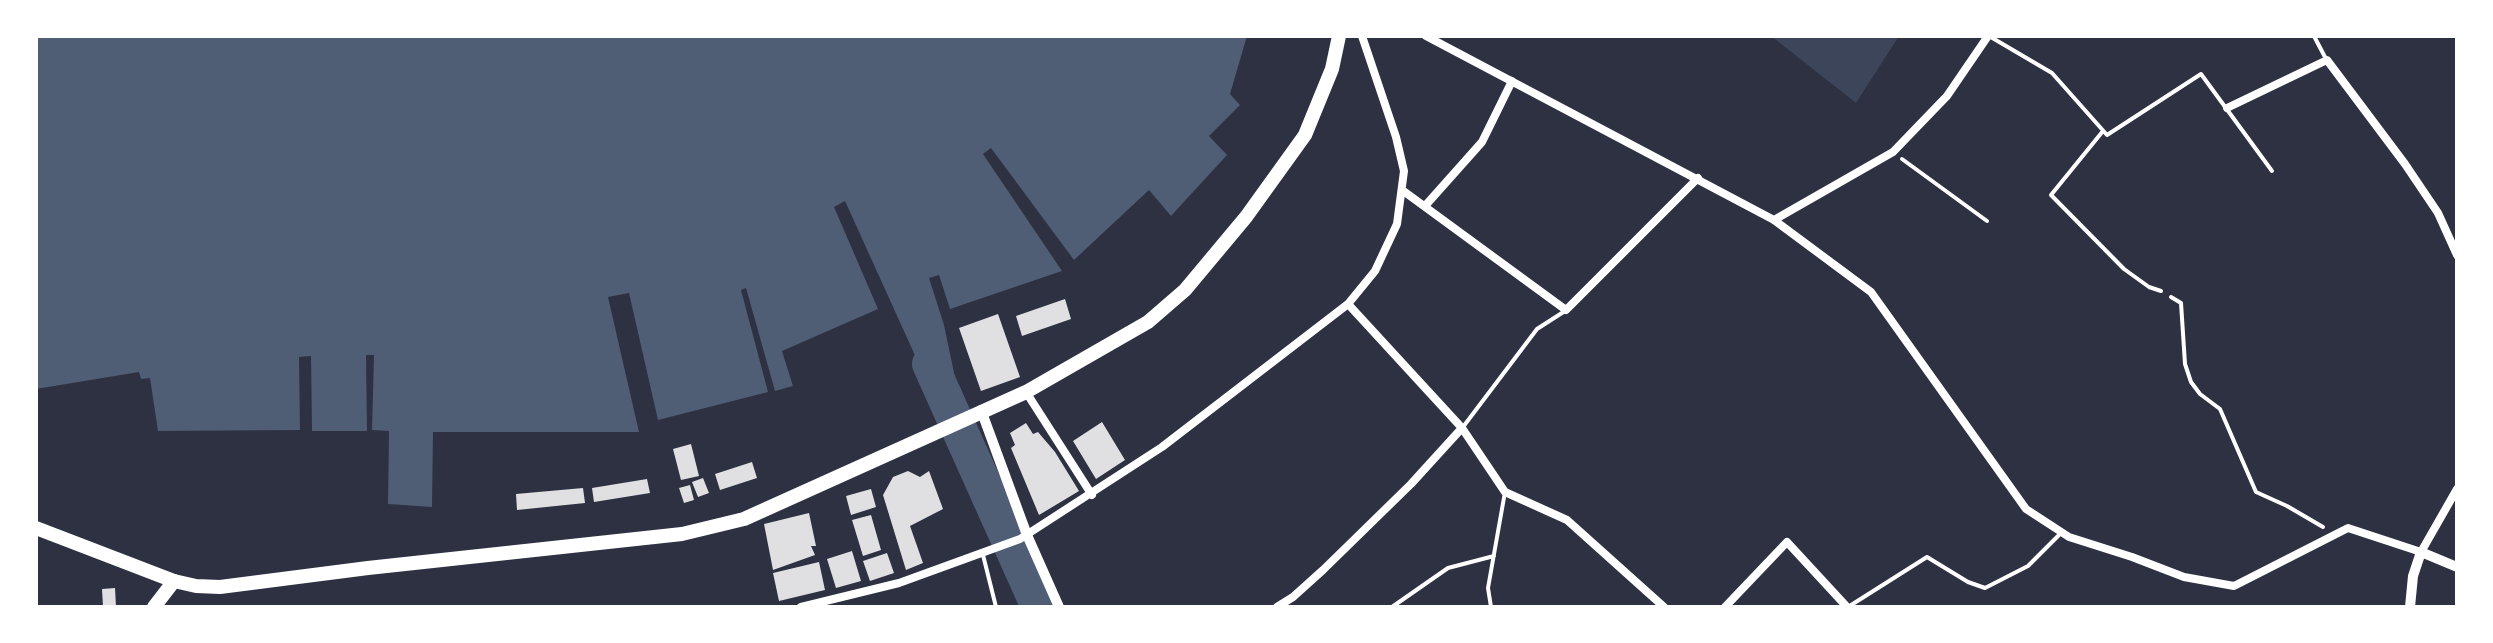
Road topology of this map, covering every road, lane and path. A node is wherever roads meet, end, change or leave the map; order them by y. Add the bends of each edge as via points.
1 (1339, 36) edge
2 (1362, 36) edge
3 (1426, 36) edge
4 (1989, 36) edge
5 (2314, 36) edge
6 (2327, 60) junction
7 (1512, 81) junction
8 (2227, 108) junction
9 (2103, 131) junction
10 (1893, 152) junction
11 (2272, 171) dead end
12 (1698, 178) junction
13 (1402, 190) junction
14 (1425, 206) junction
15 (1774, 220) junction
16 (1987, 221) dead end
17 (2457, 255) edge
18 (2161, 291) joint
19 (1348, 304) junction
20 (1566, 310) junction
21 (1026, 392) junction
22 (976, 413) junction
23 (1462, 428) junction
24 (2457, 489) edge
25 (1505, 492) junction
26 (1092, 495) junction
27 (36, 528) edge
28 (2062, 532) junction
29 (2336, 534) junction
30 (1023, 537) junction
31 (2421, 552) junction
32 (983, 554) junction
33 (1494, 556) junction
34 (2457, 567) edge
35 (174, 581) junction
36 (154, 607) edge
37 (801, 607) edge
38 (996, 607) edge
39 (1059, 607) edge
40 (1277, 607) edge
41 (1392, 607) edge
42 (1491, 607) edge
43 (1664, 607) edge
44 (1725, 607) edge
45 (1847, 607) edge
46 (2410, 607) edge

1 - 21 main road via 1332,69 1305,135 1185,290 1148,322
2 - 13 street via 1396,137 1404,171
3 - 7 street
4 - 9 lane via 2052,73
4 - 10 street via 1947,96
5 - 6 lane
6 - 8 street
6 - 17 street via 2422,189
7 - 12 street
7 - 14 street via 1482,142
8 - 9 lane via 2201,74 2107,135
8 - 11 lane
9 - 18 lane via 2051,195 2124,269
10 - 15 street
10 - 16 path
12 - 15 street
12 - 20 street
13 - 14 street
13 - 19 street via 1397,224 1375,271
14 - 20 street
15 - 28 street via 1871,292 2026,509
18 - 29 path via 2181,303 2191,382 2220,409 2256,492
19 - 23 street
19 - 26 street
20 - 23 lane via 1537,329
21 - 22 main road
21 - 26 street
22 - 30 street
22 - 35 main road via 744,519 682,534 220,587
23 - 25 street
23 - 40 street via 1334,559
24 - 31 street
25 - 33 lane
25 - 43 street via 1567,520
26 - 30 street
27 - 35 main road
28 - 29 street via 2184,577 2234,586
28 - 45 lane via 2028,566 1985,588 1927,557
29 - 31 street via 2348,528
30 - 32 street
30 - 39 street
31 - 34 street
31 - 46 street
32 - 37 street via 899,583
32 - 38 lane
33 - 41 lane via 1448,568
33 - 42 lane via 1488,588
35 - 36 main road
44 - 45 street via 1787,542

